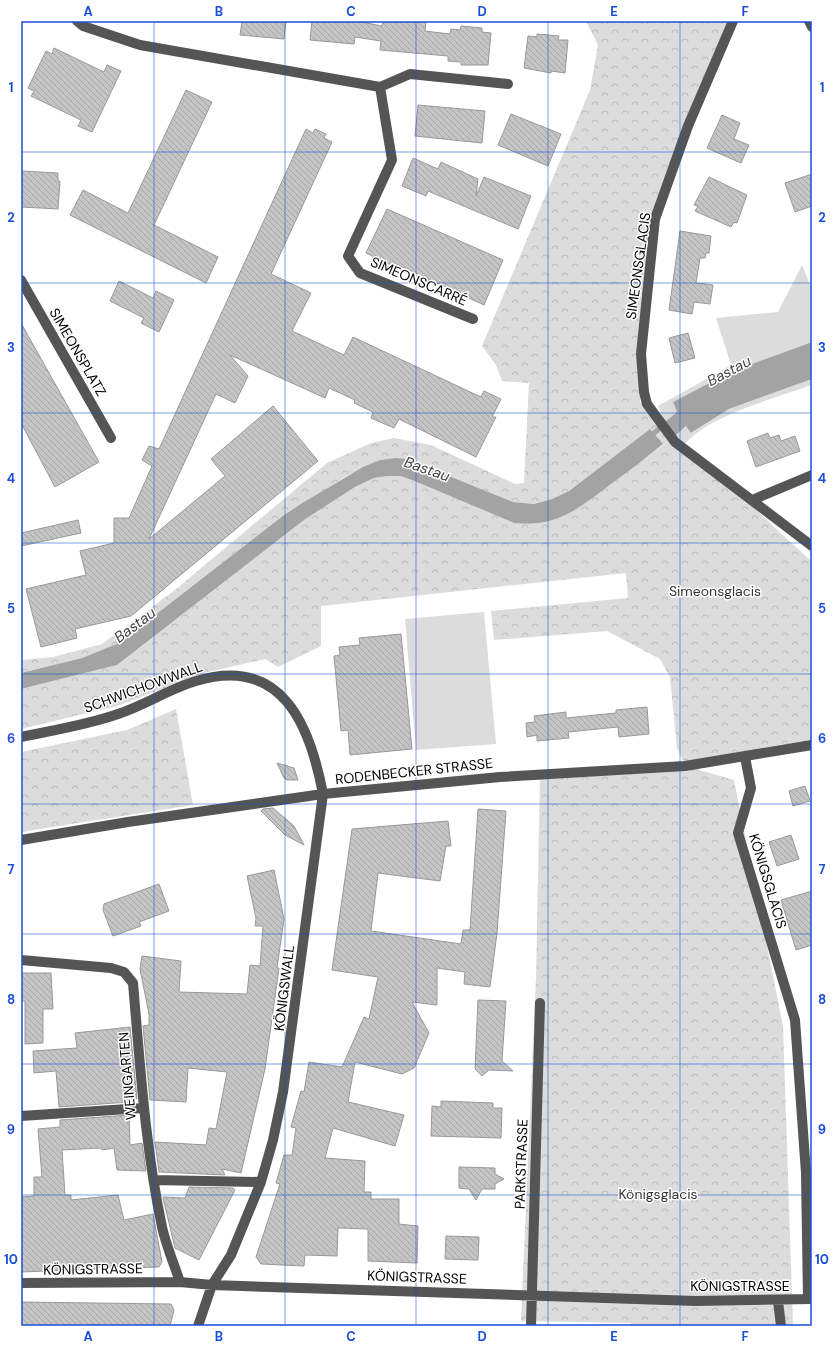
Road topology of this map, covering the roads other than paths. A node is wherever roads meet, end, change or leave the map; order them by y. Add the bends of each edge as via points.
1 (77, 21) edge
2 (733, 21) edge
3 (809, 21) edge
4 (812, 27) edge
5 (508, 84) dead end
6 (380, 87) junction
7 (21, 280) edge
8 (473, 320) dead end
9 (111, 438) dead end
10 (812, 475) edge
11 (752, 500) junction
12 (812, 546) edge
13 (21, 737) edge
14 (812, 745) edge
15 (745, 757) junction
16 (323, 794) junction
17 (21, 840) edge
18 (21, 960) edge
19 (540, 1003) dead end
20 (143, 1108) junction
21 (21, 1116) edge
22 (154, 1180) junction
23 (261, 1182) junction
24 (180, 1282) junction
25 (21, 1284) edge
26 (212, 1285) junction
27 (532, 1295) junction
28 (810, 1299) edge
29 (778, 1301) junction
30 (198, 1326) edge
31 (531, 1326) edge
32 (780, 1326) edge

1 - 6 street via 83,26 140,45
2 - 11 street, SIMEONSGLACIS via 688,126 655,219 641,354 647,404 675,442
3 - 4 street
5 - 6 street via 410,74
6 - 8 street, SIMEONSCARRÉ via 392,160 348,256 360,273
7 - 9 street, SIMEONSPLATZ
10 - 11 street
11 - 12 street, SIMEONSGLACIS
13 - 16 street, SCHWICHOWWALL via 118,714 196,682 218,676 243,676 260,681 276,691 304,725 318,767
14 - 15 street, RODENBECKER STRASSE
15 - 16 street, RODENBECKER STRASSE via 685,766 500,776
15 - 28 street, KÖNIGSGLACIS via 751,788 738,833 795,1020 806,1173
16 - 17 street, RODENBECKER STRASSE
16 - 23 street, KÖNIGSWALL via 284,1092
18 - 20 street, WEINGARTEN via 111,968 124,972 133,983
19 - 27 street, PARKSTRASSE
20 - 21 street
20 - 22 street, WEINGARTEN
22 - 23 street
22 - 24 street, WEINGARTEN via 162,1228
23 - 26 street, KÖNIGSWALL via 231,1255
24 - 25 street, KÖNIGSTRASSE
24 - 26 street, KÖNIGSTRASSE
26 - 27 street, KÖNIGSTRASSE
26 - 30 street, KÖNIGSWALL
27 - 29 street, KÖNIGSTRASSE
27 - 31 street, PARKSTRASSE
28 - 29 street, KÖNIGSTRASSE
29 - 32 street

